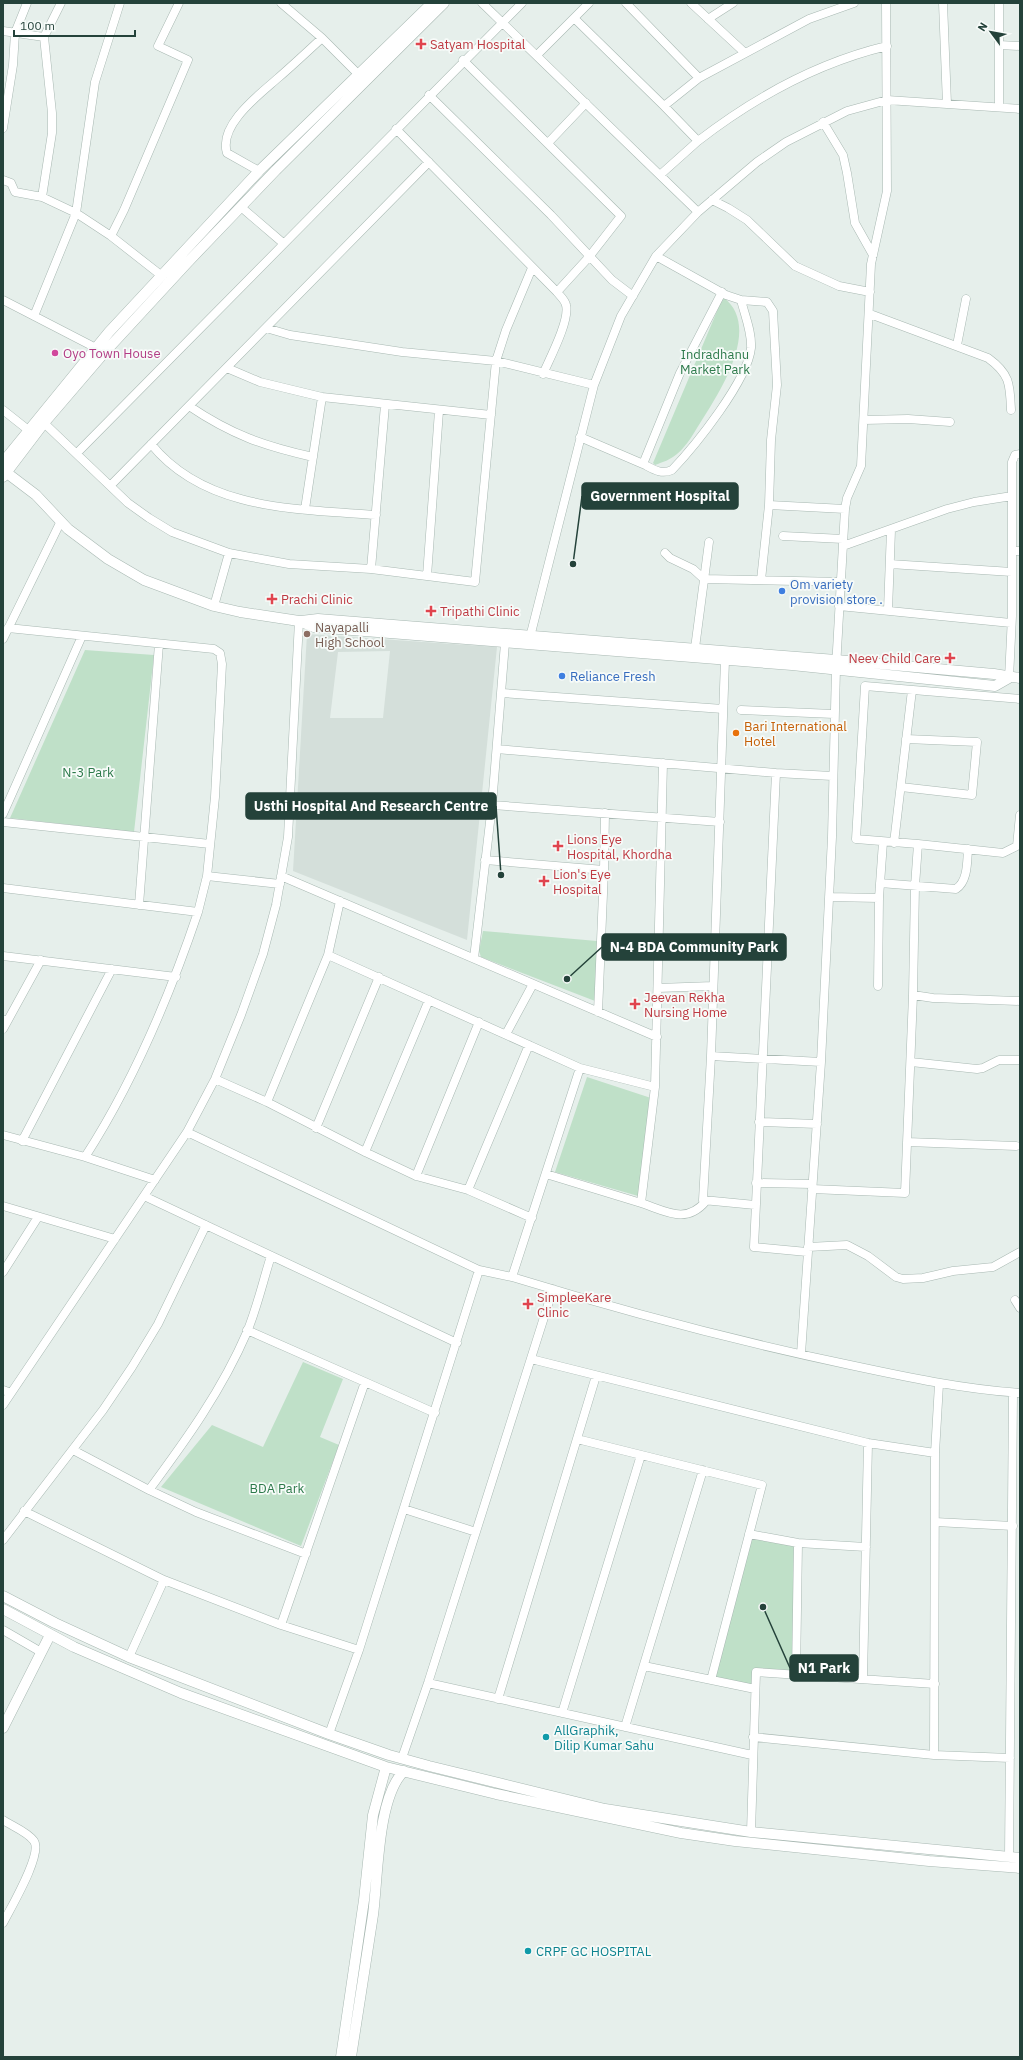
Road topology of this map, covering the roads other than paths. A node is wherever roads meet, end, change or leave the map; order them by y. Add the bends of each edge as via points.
1 (27, 3) edge
2 (61, 3) edge
3 (120, 3) edge
4 (179, 3) edge
5 (281, 3) edge
6 (432, 3) edge
7 (444, 3) edge
8 (482, 3) edge
9 (522, 3) edge
10 (589, 3) edge
11 (626, 3) edge
12 (691, 3) edge
13 (733, 3) edge
14 (854, 3) edge
15 (886, 3) edge
16 (943, 3) edge
17 (1000, 3) edge
18 (574, 18) junction
19 (708, 19) junction
20 (503, 22) junction
21 (3, 31) edge
22 (15, 33) junction
23 (44, 37) junction
24 (322, 38) junction
25 (999, 44) junction
26 (887, 46) junction
27 (1020, 46) edge
28 (745, 53) junction
29 (537, 55) junction
30 (464, 60) junction
31 (358, 74) junction
32 (698, 78) junction
33 (429, 95) junction
34 (887, 100) junction
35 (586, 104) junction
36 (947, 104) junction
37 (664, 106) junction
38 (999, 107) junction
39 (1020, 109) edge
40 (823, 122) junction
41 (3, 128) edge
42 (396, 129) junction
43 (698, 141) junction
44 (548, 143) junction
45 (429, 162) junction
46 (259, 171) junction
47 (660, 175) junction
48 (3, 180) edge
49 (42, 197) junction
50 (712, 200) junction
51 (241, 207) junction
52 (698, 212) junction
53 (78, 214) junction
54 (111, 236) junction
55 (283, 243) junction
56 (656, 256) junction
57 (873, 256) junction
58 (589, 257) junction
59 (183, 260) junction
60 (532, 268) junction
61 (162, 276) junction
62 (557, 292) junction
63 (722, 292) junction
64 (870, 292) junction
65 (633, 296) junction
66 (966, 299) dead end
67 (3, 300) edge
68 (741, 300) junction
69 (870, 314) junction
70 (39, 318) junction
71 (266, 328) junction
72 (957, 345) junction
73 (96, 348) junction
74 (496, 361) junction
75 (227, 368) junction
76 (543, 374) junction
77 (594, 385) junction
78 (322, 397) junction
79 (384, 405) junction
80 (189, 406) junction
81 (3, 410) edge
82 (1011, 410) dead end
83 (439, 411) junction
84 (491, 415) junction
85 (864, 420) junction
86 (950, 422) dead end
87 (44, 423) junction
88 (32, 433) junction
89 (580, 437) junction
90 (151, 444) junction
91 (77, 453) junction
92 (1020, 454) edge
93 (313, 457) junction
94 (7, 459) edge
95 (643, 464) junction
96 (4, 473) edge
97 (111, 485) junction
98 (1012, 496) junction
99 (769, 505) junction
100 (306, 509) junction
101 (845, 509) junction
102 (376, 516) junction
103 (61, 521) junction
104 (891, 530) junction
105 (783, 536) dead end
106 (709, 542) dead end
107 (843, 542) junction
108 (1016, 551) edge
109 (229, 553) junction
110 (665, 553) dead end
111 (890, 564) junction
112 (372, 569) junction
113 (1012, 572) junction
114 (427, 576) junction
115 (704, 579) junction
116 (761, 580) junction
117 (841, 582) junction
118 (214, 606) junction
119 (839, 606) junction
120 (888, 610) junction
121 (1014, 618) edge
122 (299, 621) junction
123 (8, 628) junction
124 (82, 636) junction
125 (3, 639) edge
126 (529, 640) junction
127 (505, 643) junction
128 (159, 644) junction
129 (695, 648) junction
130 (725, 660) junction
131 (836, 664) junction
132 (926, 678) junction
133 (1009, 678) junction
134 (1020, 678) edge
135 (912, 690) junction
136 (925, 691) junction
137 (502, 693) junction
138 (1020, 699) edge
139 (723, 710) junction
140 (741, 710) dead end
141 (834, 714) junction
142 (906, 738) junction
143 (497, 748) junction
144 (663, 763) junction
145 (721, 768) junction
146 (776, 774) junction
147 (832, 776) junction
148 (901, 787) junction
149 (492, 805) junction
150 (605, 813) junction
151 (3, 814) edge
152 (1020, 815) edge
153 (662, 817) junction
154 (3, 822) edge
155 (720, 822) junction
156 (145, 839) junction
157 (883, 842) junction
158 (894, 842) junction
159 (210, 844) junction
160 (918, 844) junction
161 (968, 849) junction
162 (485, 860) junction
163 (604, 870) junction
164 (207, 876) junction
165 (280, 880) junction
166 (880, 883) junction
167 (915, 886) junction
168 (3, 888) edge
169 (829, 897) junction
170 (880, 898) junction
171 (340, 901) junction
172 (139, 906) junction
173 (198, 912) junction
174 (328, 955) junction
175 (3, 956) edge
176 (474, 958) junction
177 (41, 960) junction
178 (112, 970) junction
179 (176, 977) junction
180 (379, 977) junction
181 (533, 984) junction
182 (713, 986) junction
183 (878, 986) dead end
184 (658, 988) junction
185 (913, 995) junction
186 (429, 1000) junction
187 (1020, 1001) edge
188 (598, 1012) junction
189 (6, 1020) edge
190 (479, 1022) junction
191 (3, 1029) edge
192 (506, 1034) junction
193 (657, 1037) junction
194 (529, 1045) junction
195 (711, 1056) junction
196 (763, 1058) junction
197 (1020, 1060) edge
198 (822, 1062) junction
199 (911, 1062) junction
200 (580, 1068) junction
201 (215, 1079) junction
202 (655, 1087) junction
203 (267, 1102) junction
204 (759, 1122) junction
205 (817, 1124) junction
206 (316, 1128) junction
207 (187, 1132) junction
208 (3, 1135) edge
209 (22, 1141) junction
210 (907, 1142) junction
211 (1016, 1146) dead end
212 (365, 1152) junction
213 (85, 1157) junction
214 (546, 1174) junction
215 (416, 1176) junction
216 (155, 1180) junction
217 (756, 1183) junction
218 (812, 1187) junction
219 (468, 1190) junction
220 (144, 1196) junction
221 (706, 1201) junction
222 (641, 1202) junction
223 (755, 1205) junction
224 (3, 1206) edge
225 (38, 1217) junction
226 (532, 1218) junction
227 (206, 1225) junction
228 (115, 1240) junction
229 (807, 1250) junction
230 (1020, 1252) edge
231 (271, 1256) junction
232 (479, 1270) junction
233 (3, 1272) edge
234 (512, 1277) junction
235 (553, 1289) junction
236 (1015, 1300) dead end
237 (1020, 1308) edge
238 (247, 1330) junction
239 (457, 1344) junction
240 (801, 1354) junction
241 (531, 1359) junction
242 (596, 1376) junction
243 (365, 1382) junction
244 (939, 1384) junction
245 (3, 1390) edge
246 (11, 1393) junction
247 (1016, 1393) edge
248 (3, 1405) edge
249 (435, 1413) junction
250 (577, 1439) junction
251 (868, 1443) junction
252 (73, 1450) junction
253 (935, 1453) junction
254 (641, 1455) junction
255 (703, 1470) junction
256 (149, 1490) junction
257 (404, 1509) junction
258 (24, 1511) junction
259 (935, 1522) junction
260 (1013, 1526) junction
261 (476, 1532) junction
262 (749, 1534) junction
263 (3, 1540) edge
264 (798, 1543) junction
265 (866, 1547) junction
266 (306, 1554) junction
267 (164, 1580) junction
268 (3, 1596) edge
269 (3, 1608) edge
270 (281, 1625) junction
271 (3, 1630) edge
272 (50, 1635) junction
273 (359, 1650) junction
274 (41, 1652) junction
275 (129, 1657) junction
276 (644, 1666) junction
277 (796, 1674) junction
278 (863, 1679) junction
279 (711, 1680) junction
280 (428, 1683) junction
281 (935, 1684) junction
282 (755, 1689) junction
283 (498, 1699) junction
284 (562, 1713) junction
285 (311, 1727) junction
286 (625, 1727) junction
287 (3, 1728) edge
288 (329, 1734) junction
289 (753, 1737) junction
290 (307, 1739) junction
291 (752, 1755) junction
292 (934, 1755) junction
293 (402, 1758) junction
294 (1010, 1758) junction
295 (386, 1766) junction
296 (404, 1771) junction
297 (452, 1771) junction
298 (449, 1782) junction
299 (3, 1820) edge
300 (751, 1832) junction
301 (958, 1852) junction
302 (1009, 1857) junction
303 (1020, 1858) edge
304 (956, 1863) junction
305 (1020, 1868) edge
306 (3, 1923) edge
307 (341, 2057) edge
308 (351, 2057) edge

1 - 22 street
2 - 23 street
3 - 53 street via 95,82
4 - 54 street via 158,46 188,60
5 - 24 street
6 - 31 street
7 - 51 street
8 - 20 street
9 - 20 street
10 - 18 street
11 - 32 street
12 - 19 street
13 - 19 street
14 - 28 street via 809,19
15 - 26 street
16 - 36 street
17 - 25 street
18 - 29 street
18 - 37 street
19 - 28 street
20 - 29 street
20 - 30 street
21 - 22 street
22 - 23 street
22 - 41 street via 14,65
23 - 49 street via 52,133
24 - 31 street
24 - 46 street via 252,100 234,123 225,144 227,153
25 - 27 street
25 - 38 street
26 - 34 street
26 - 43 street via 835,60 808,73 758,99
28 - 32 street
29 - 35 street
30 - 33 street
30 - 44 street
31 - 46 street
32 - 37 street
33 - 42 street
33 - 58 street via 551,215
34 - 36 street
34 - 40 street
34 - 57 street via 887,191
35 - 44 street
35 - 47 street
36 - 38 street
37 - 43 street
38 - 39 street
40 - 50 street via 786,142 757,162
40 - 57 street via 843,155 848,173 854,223
42 - 45 street
42 - 55 street
43 - 47 street
44 - 58 street via 621,216
45 - 60 street
45 - 71 street
46 - 59 street
47 - 52 street
48 - 49 street via 11,183 15,192
49 - 53 street
50 - 52 street
50 - 64 street via 747,220 795,266 839,286
51 - 55 street
51 - 59 street
52 - 56 street
53 - 54 street
53 - 70 street
54 - 61 street
55 - 91 street
56 - 63 street
56 - 65 street
57 - 64 street
58 - 62 street
58 - 65 street
59 - 61 street
59 - 87 street
60 - 62 street
60 - 74 street
61 - 73 street
62 - 76 street via 566,305 566,315
63 - 68 street
63 - 95 street via 680,373
64 - 69 street
65 - 77 street via 621,316
66 - 72 street
67 - 70 street
68 - 95 street via 752,337 751,350 734,389 716,416 672,470 666,473 658,472
68 - 99 street via 767,302 774,311 777,385 771,440
69 - 72 street
69 - 85 street
70 - 73 street
71 - 74 street via 290,335 402,352
71 - 75 street
72 - 82 street via 988,358 999,366 1010,386
73 - 88 street
74 - 76 street
74 - 84 street
75 - 78 street via 260,382
75 - 80 street
76 - 77 street
77 - 89 street
78 - 79 street
78 - 93 street
79 - 83 street
79 - 102 street
80 - 90 street
80 - 93 street via 213,423 237,435 272,448
81 - 88 street
83 - 84 street
83 - 114 street
84 - 114 street via 475,582
85 - 86 street via 908,419
85 - 101 street via 861,466
87 - 88 street
87 - 91 street
88 - 94 street
89 - 95 street
89 - 126 street
90 - 97 street
90 - 100 street via 178,472 208,488 258,504
91 - 97 street
92 - 98 street via 1015,455 1012,462
93 - 100 street
94 - 96 street
96 - 103 street via 36,494
97 - 109 street via 128,503 172,532
98 - 104 street via 947,509
98 - 108 street
99 - 101 street
99 - 116 street
100 - 102 street
101 - 107 street
102 - 112 street
103 - 118 street via 108,559 144,580
103 - 123 street
104 - 107 street
104 - 111 street
105 - 107 street
106 - 115 street
107 - 117 street
108 - 113 street
109 - 112 street via 289,564
109 - 118 street
110 - 115 street via 693,569
111 - 113 street
111 - 120 street
112 - 114 street
113 - 121 street
115 - 116 street
115 - 129 street
116 - 117 street
117 - 119 street
118 - 122 street
119 - 120 street
119 - 131 street
120 - 121 street
121 - 133 street
122 - 126 street via 318,619
122 - 127 street via 314,627
122 - 165 street via 288,837
123 - 124 street
123 - 125 street
124 - 128 street
124 - 151 street
126 - 127 street
126 - 129 street
126 - 130 street
127 - 137 street
128 - 156 street
128 - 159 street via 214,649 220,654 222,664 219,737
129 - 131 street
130 - 131 street
130 - 139 street
131 - 132 street
131 - 133 street via 994,674
131 - 141 street
132 - 133 street via 995,686
132 - 136 street
133 - 134 street
135 - 136 street
135 - 142 street
135 - 157 street via 864,686 856,839
136 - 138 street
137 - 139 street
137 - 143 street
139 - 145 street
140 - 141 street
141 - 147 street
142 - 148 street
142 - 148 street via 977,742 972,795
143 - 144 street
143 - 149 street
144 - 145 street
144 - 153 street
145 - 146 street
145 - 155 street
146 - 147 street
146 - 196 street
147 - 169 street
148 - 158 street
149 - 150 street
149 - 162 street
150 - 153 street
150 - 163 street
152 - 161 street via 1017,846 1003,853
153 - 155 street
153 - 184 street
154 - 156 street
155 - 182 street
156 - 159 street
156 - 172 street
157 - 158 street
157 - 166 street
158 - 160 street
159 - 164 street
160 - 161 street
160 - 167 street
161 - 167 street via 965,876 960,886 952,890
162 - 163 street
162 - 176 street
163 - 188 street
164 - 165 street
164 - 173 street
165 - 171 street
165 - 201 street via 263,954
166 - 167 street
166 - 170 street
167 - 185 street
168 - 172 street
169 - 170 street
169 - 198 street
170 - 183 street
171 - 174 street
171 - 176 street
172 - 173 street
173 - 179 street
174 - 180 street
174 - 203 street
175 - 177 street
176 - 181 street
177 - 178 street
177 - 189 street
178 - 179 street
178 - 209 street
179 - 213 street via 129,1080 105,1127
180 - 186 street
180 - 206 street
181 - 188 street
181 - 192 street
182 - 184 street
182 - 195 street
184 - 193 street
185 - 187 street
185 - 199 street
186 - 190 street
186 - 212 street
188 - 193 street
189 - 191 street
190 - 192 street
190 - 215 street
192 - 194 street
193 - 202 street
194 - 200 street
194 - 219 street
195 - 196 street
195 - 221 street via 703,1200
196 - 198 street
196 - 204 street
197 - 199 street via 999,1060 977,1069
198 - 205 street
199 - 210 street
200 - 202 street
200 - 214 street
201 - 203 street
201 - 207 street
202 - 222 street
203 - 206 street
204 - 205 street
204 - 217 street
205 - 218 street
206 - 212 street
207 - 216 street
207 - 232 street
208 - 209 street
209 - 213 street
210 - 211 street
210 - 218 street via 905,1194
212 - 215 street
213 - 216 street
214 - 222 street
214 - 226 street
215 - 219 street
216 - 220 street
217 - 218 street
217 - 223 street
218 - 229 street
219 - 226 street
220 - 227 street
220 - 228 street
221 - 222 street via 698,1210 681,1216
221 - 223 street
223 - 229 street via 754,1247
224 - 225 street
225 - 228 street
225 - 233 street
226 - 234 street
227 - 231 street
227 - 252 street via 158,1324 103,1410
228 - 246 street
229 - 230 street via 847,1245 903,1279 993,1267
229 - 240 street
231 - 238 street
231 - 239 street
232 - 234 street
232 - 239 street
234 - 235 street
235 - 240 street
235 - 241 street
236 - 237 street
238 - 243 street
238 - 256 street via 213,1398
239 - 249 street
240 - 244 street
241 - 242 street
241 - 261 street
242 - 250 street
242 - 251 street
243 - 249 street
243 - 266 street
244 - 247 street
244 - 253 street
245 - 246 street
246 - 248 street
247 - 260 street
249 - 257 street
250 - 254 street
250 - 283 street
251 - 253 street
251 - 265 street
252 - 256 street
252 - 258 street
253 - 259 street
254 - 255 street
254 - 284 street
255 - 262 street via 762,1485
255 - 276 street
256 - 266 street via 196,1512
257 - 261 street
257 - 273 street
258 - 263 street
258 - 267 street
259 - 260 street
259 - 281 street
260 - 294 street
261 - 280 street
262 - 264 street
262 - 279 street
264 - 265 street
264 - 277 street
265 - 278 street
266 - 270 street
267 - 270 street
267 - 275 street
268 - 275 street
269 - 272 street
270 - 273 street
271 - 274 street
272 - 274 street
272 - 290 street via 181,1693
273 - 288 street
274 - 287 street
275 - 285 street
276 - 279 street
276 - 286 street
277 - 278 street
277 - 282 street via 756,1672
278 - 281 street
279 - 282 street
280 - 283 street
280 - 293 street
281 - 292 street
282 - 289 street
283 - 284 street
284 - 286 street
285 - 288 street
285 - 290 street
286 - 291 street
288 - 293 street
289 - 291 street
289 - 292 street
290 - 295 street
291 - 300 street
292 - 294 street
293 - 297 street
294 - 302 street
295 - 296 street
295 - 307 street via 372,1815 364,1900
296 - 298 street
296 - 308 street via 395,1783 382,1826 373,1914
297 - 298 street
297 - 300 street via 605,1810
298 - 304 street via 580,1813 681,1833 735,1841
299 - 306 street via 28,1836 36,1847 31,1868
300 - 301 street
301 - 302 street
301 - 304 street
302 - 303 street
304 - 305 street

